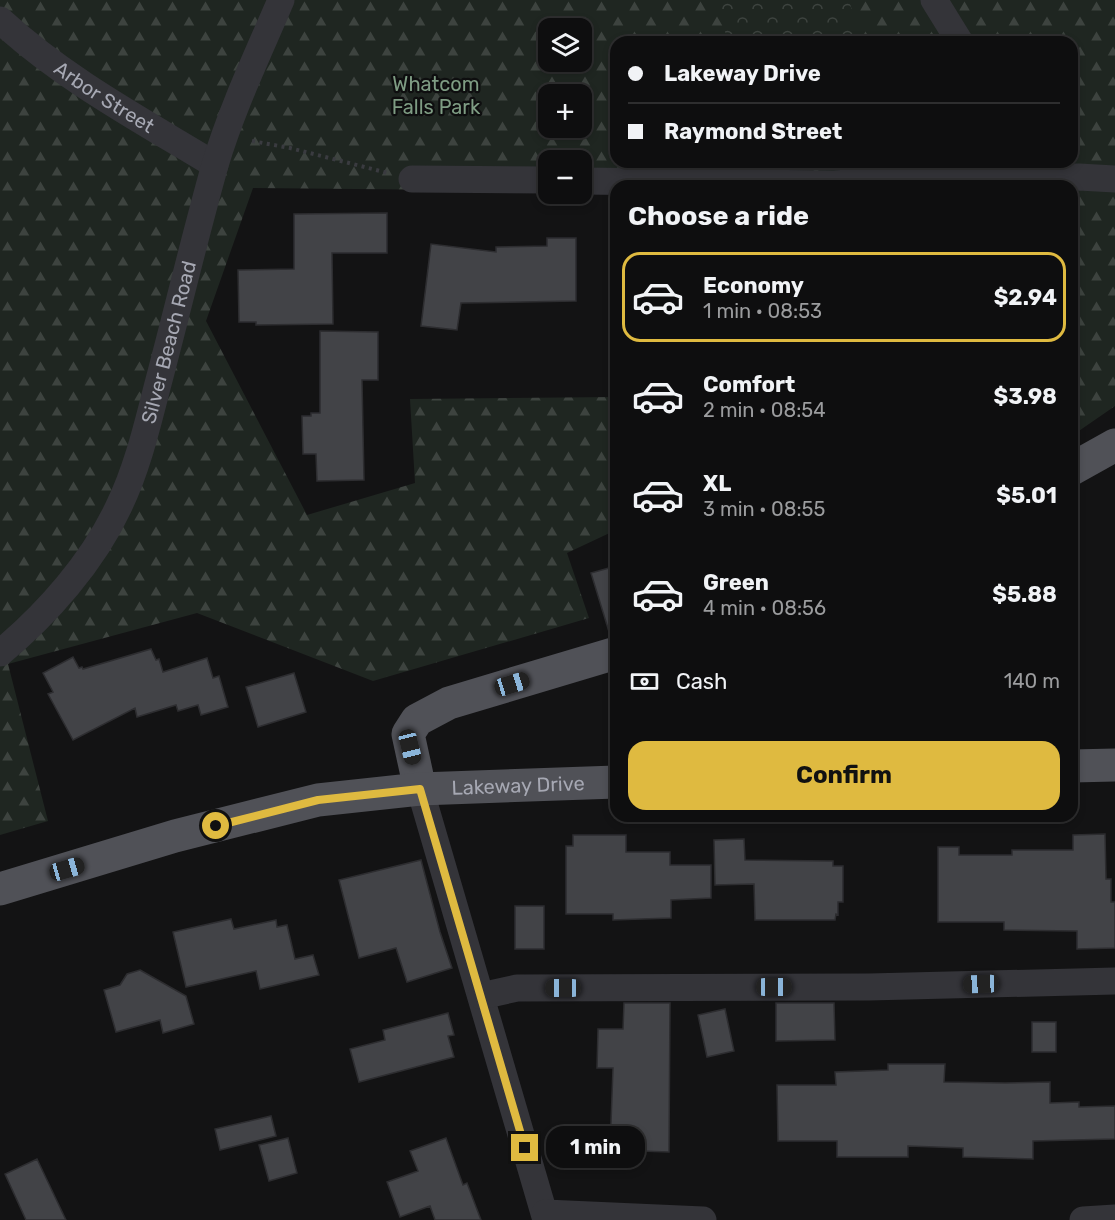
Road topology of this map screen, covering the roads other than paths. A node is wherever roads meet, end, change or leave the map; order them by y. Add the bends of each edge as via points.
1 (281, 0) edge
2 (934, 0) edge
3 (0, 20) edge
4 (956, 36) edge
5 (215, 165) junction
6 (1016, 169) edge
7 (412, 179) road end
8 (1115, 179) edge
9 (538, 180) edge
10 (896, 180) edge
11 (592, 181) edge
12 (610, 181) edge
13 (1115, 445) edge
14 (1078, 466) edge
15 (0, 653) edge
16 (610, 655) edge
17 (1115, 765) edge
18 (1078, 766) edge
19 (610, 782) edge
20 (420, 789) junction
21 (0, 889) edge
22 (1115, 981) edge
23 (481, 996) junction
24 (545, 1216) edge
25 (1115, 1218) edge
26 (703, 1220) edge
27 (1083, 1220) edge

1 - 5 street, Silver Beach Road
2 - 4 street
3 - 5 street, Arbor Street via 82,85
5 - 15 street, Silver Beach Road via 144,436 120,505 96,547 59,595
6 - 8 street
6 - 10 street
7 - 9 street
11 - 12 street
13 - 14 main road
16 - 20 main road via 449,703 417,720 408,734
17 - 18 main road
19 - 20 main road, Lakeway Drive
20 - 21 main road, Lakeway Drive via 318,800 175,836
20 - 23 street
22 - 23 street via 869,987 517,988
23 - 24 street
24 - 26 street
25 - 27 street

